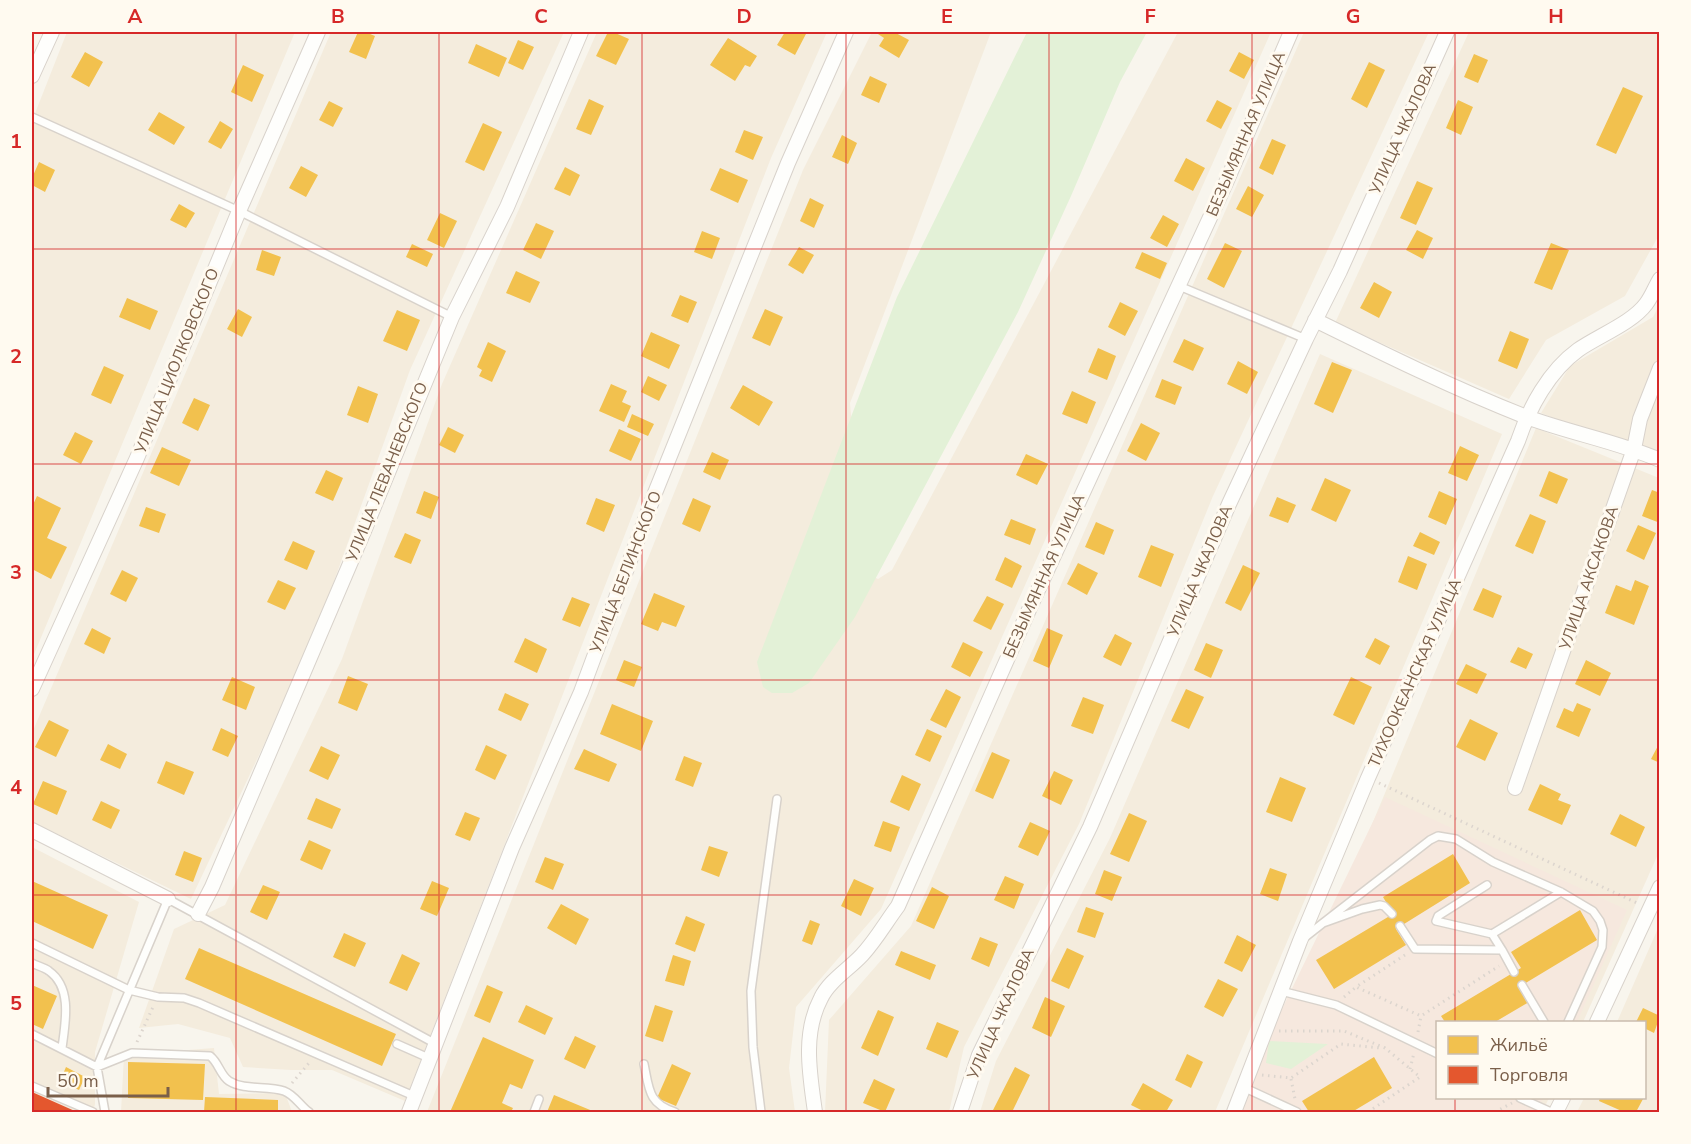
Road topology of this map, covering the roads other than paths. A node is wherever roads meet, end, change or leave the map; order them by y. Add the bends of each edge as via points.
1 (52, 32) edge
2 (318, 32) edge
3 (581, 32) edge
4 (846, 32) edge
5 (1291, 32) edge
6 (1447, 32) edge
7 (32, 76) edge
8 (32, 117) edge
9 (238, 211) junction
10 (1659, 279) edge
11 (1179, 286) junction
12 (452, 316) junction
13 (1316, 320) junction
14 (1306, 339) junction
15 (1659, 368) edge
16 (1526, 417) junction
17 (1634, 449) junction
18 (1659, 460) edge
19 (32, 689) edge
20 (1515, 788) dead end
21 (777, 800) dead end
22 (32, 830) edge
23 (1487, 885) dead end
24 (1659, 887) edge
25 (1562, 892) junction
26 (168, 899) junction
27 (198, 914) junction
28 (1392, 914) dead end
29 (1323, 922) junction
30 (1400, 926) dead end
31 (1492, 934) junction
32 (1300, 941) junction
33 (32, 943) edge
34 (1502, 950) junction
35 (32, 963) edge
36 (1514, 972) dead end
37 (1522, 985) dead end
38 (129, 990) junction
39 (1281, 991) junction
40 (1543, 1021) edge
41 (1569, 1021) edge
42 (1598, 1021) edge
43 (32, 1034) edge
44 (397, 1044) dead end
45 (436, 1044) junction
46 (62, 1048) junction
47 (1436, 1054) edge
48 (430, 1059) junction
49 (644, 1064) dead end
50 (97, 1067) junction
51 (32, 1086) edge
52 (1245, 1088) junction
53 (414, 1096) junction
54 (539, 1099) dead end
55 (1523, 1099) edge
56 (1563, 1099) edge
57 (93, 1113) edge
58 (105, 1113) edge
59 (309, 1113) edge
60 (409, 1113) edge
61 (534, 1113) edge
62 (675, 1113) edge
63 (761, 1113) edge
64 (815, 1113) edge
65 (960, 1113) edge
66 (1234, 1113) edge
67 (1298, 1113) edge
68 (1551, 1113) edge
69 (1556, 1113) edge

1 - 7 street
2 - 9 street, УЛИЦА ЦИОЛКОВСКОГО
3 - 12 street, УЛИЦА ЛЕВАНЕВСКОГО via 507,207
4 - 45 street, УЛИЦА БЕЛИНСКОГО via 788,163 655,493 581,692 512,848
5 - 11 street, БЕЗЫМЯННАЯ УЛИЦА
6 - 13 street, УЛИЦА ЧКАЛОВА
8 - 9 lane
9 - 12 lane
9 - 19 street, УЛИЦА ЦИОЛКОВСКОГО via 137,458
10 - 16 street, ТИХООКЕАНСКАЯ УЛИЦА via 1646,305 1561,364
11 - 14 lane
11 - 64 street, БЕЗЫМЯННАЯ УЛИЦА via 1032,603 898,906 872,943 820,999 808,1044
12 - 27 street, УЛИЦА ЛЕВАНЕВСКОГО via 364,531
13 - 14 street, УЛИЦА ЧКАЛОВА
13 - 16 street via 1406,365
14 - 65 street, УЛИЦА ЧКАЛОВА via 1229,504 1090,827 979,1055
15 - 17 street, УЛИЦА АКСАКОВА via 1640,419
16 - 17 street
16 - 32 street, ТИХООКЕАНСКАЯ УЛИЦА
17 - 18 street
17 - 20 street, УЛИЦА АКСАКОВА
21 - 63 lane via 751,991
22 - 26 street
23 - 31 lane via 1436,920
24 - 42 street
25 - 29 lane via 1493,862 1456,839 1438,836
25 - 31 lane
25 - 41 lane via 1593,911 1603,930 1602,947
26 - 27 lane
26 - 38 lane
27 - 45 lane
28 - 29 lane via 1384,906 1376,905
29 - 32 lane
30 - 34 lane via 1415,949
31 - 34 lane
32 - 39 street, ТИХООКЕАНСКАЯ УЛИЦА
33 - 38 lane
34 - 36 lane
35 - 46 lane via 50,971 65,999
37 - 40 lane
38 - 50 lane
38 - 53 lane via 199,1003
39 - 47 lane via 1336,1005
39 - 52 street, ТИХООКЕАНСКАЯ УЛИЦА
43 - 46 lane
44 - 48 lane
45 - 48 street, УЛИЦА БЕЛИНСКОГО
46 - 50 lane
48 - 53 street, УЛИЦА БЕЛИНСКОГО
49 - 62 lane via 650,1094 664,1109
50 - 58 lane
50 - 59 lane via 132,1053 210,1056 231,1083 285,1091
51 - 57 lane
52 - 66 street, ТИХООКЕАНСКАЯ УЛИЦА
52 - 67 lane
53 - 60 street, УЛИЦА БЕЛИНСКОГО
54 - 61 lane
55 - 68 lane
56 - 69 street

